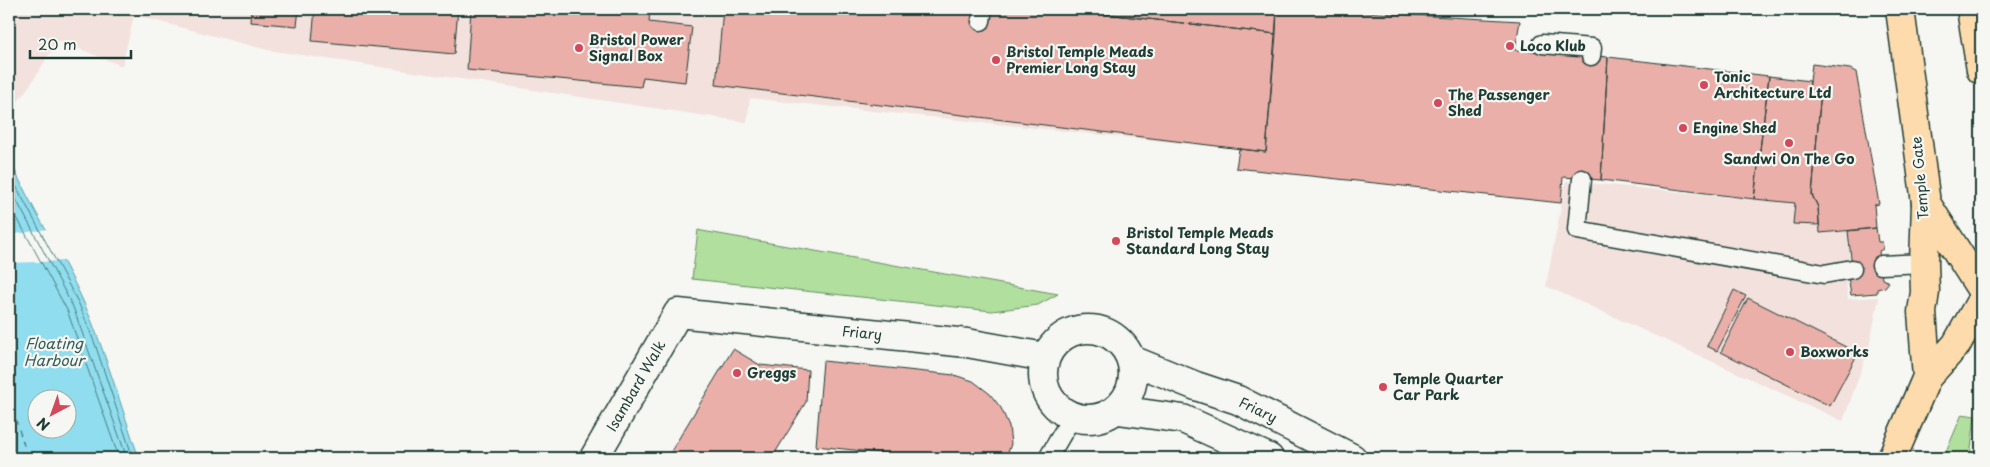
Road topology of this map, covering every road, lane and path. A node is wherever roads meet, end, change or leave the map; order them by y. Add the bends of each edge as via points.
1 (1900, 9) edge
2 (1971, 9) edge
3 (1542, 44) dead end
4 (1591, 56) dead end
5 (1981, 70) edge
6 (1582, 179) dead end
7 (1926, 203) junction
8 (1924, 263) junction
9 (1882, 265) dead end
10 (1852, 269) dead end
11 (1981, 289) edge
12 (1981, 301) edge
13 (678, 313) joint
14 (1045, 357) junction
15 (1132, 360) junction
16 (1926, 377) junction
17 (1118, 410) junction
18 (1072, 417) junction
19 (594, 458) edge
20 (1048, 458) edge
21 (1270, 458) edge
22 (1352, 458) edge
23 (1892, 458) edge

1 - 7 main road, Temple Gate
2 - 5 main road
3 - 4 lane via 1592,48
6 - 10 lane via 1577,230 1824,274
7 - 8 main road, Temple Gate
7 - 11 main road
8 - 9 lane
8 - 16 main road, Temple Gate via 1922,312
12 - 16 main road, Temple Gate via 1956,345
13 - 14 street, Friary via 967,343
13 - 19 street, Isambard Walk
14 - 15 street via 1064,335 1086,328 1115,338
14 - 18 street via 1042,373 1046,394 1056,407
15 - 17 street via 1131,391
15 - 22 street, Friary via 1238,400
16 - 23 main road, Temple Gate
17 - 18 street via 1104,418 1087,420
17 - 21 street via 1183,419
18 - 20 lane

